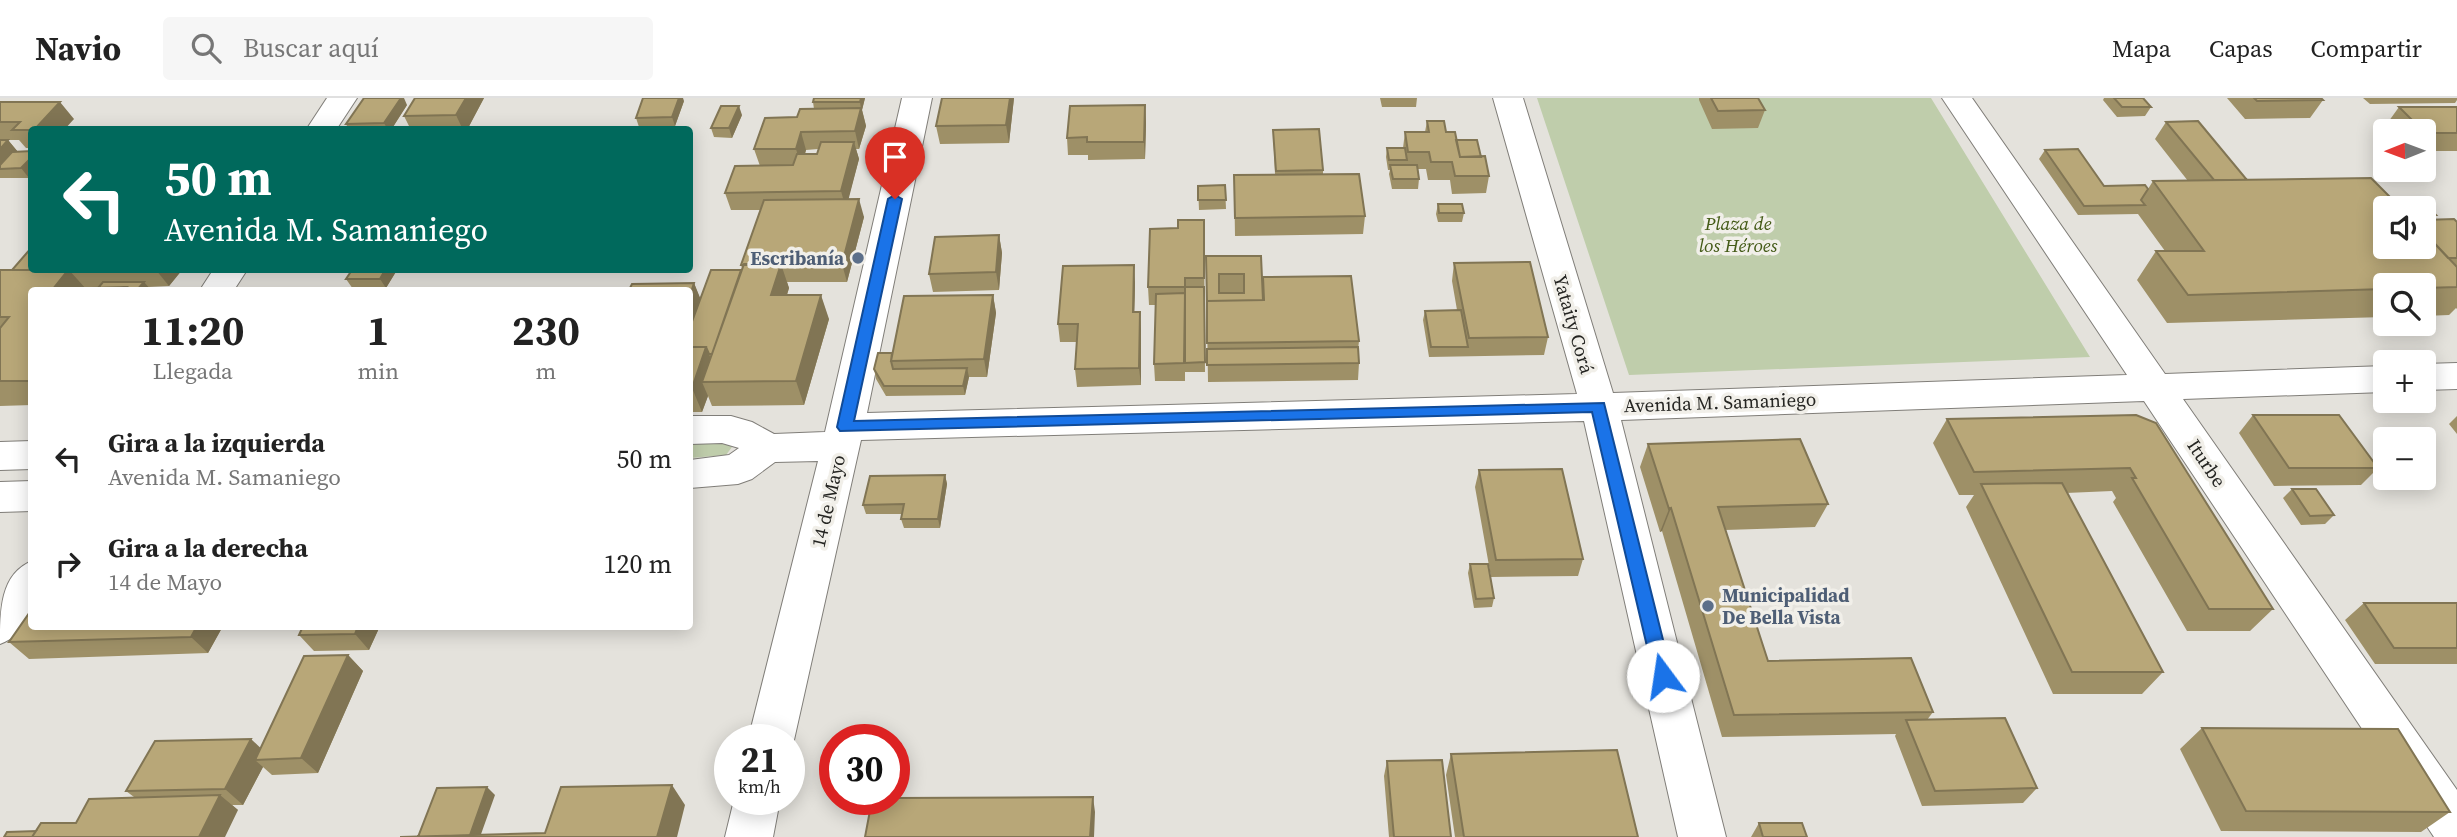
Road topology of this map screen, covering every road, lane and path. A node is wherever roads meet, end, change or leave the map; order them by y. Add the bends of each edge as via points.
1 (342, 98) edge
2 (917, 98) edge
3 (1508, 98) edge
4 (1957, 98) edge
5 (324, 126) edge
6 (2457, 376) edge
7 (2436, 377) edge
8 (2373, 379) edge
9 (2155, 386) junction
10 (1599, 407) junction
11 (693, 430) edge
12 (843, 437) junction
13 (767, 448) junction
14 (28, 454) edge
15 (0, 456) edge
16 (693, 474) edge
17 (28, 496) edge
18 (0, 497) edge
19 (28, 584) edge
20 (0, 626) edge
21 (776, 724) edge
22 (754, 815) edge
23 (2457, 830) edge
24 (749, 837) edge
25 (1702, 837) edge

1 - 5 street
2 - 12 street, 14 de Mayo
3 - 10 street, Yataity Corá
4 - 9 street, Iturbe
6 - 7 street
8 - 9 street, Avenida M. Samaniego
9 - 10 street, Avenida M. Samaniego
9 - 23 street, Iturbe
10 - 12 street, Avenida M. Samaniego
10 - 25 street, Yataity Corá
11 - 13 street via 746,432
12 - 13 street, Avenida M. Samaniego
12 - 21 street, 14 de Mayo
13 - 16 street via 738,469
14 - 15 street
17 - 18 street
19 - 20 street
22 - 24 street

